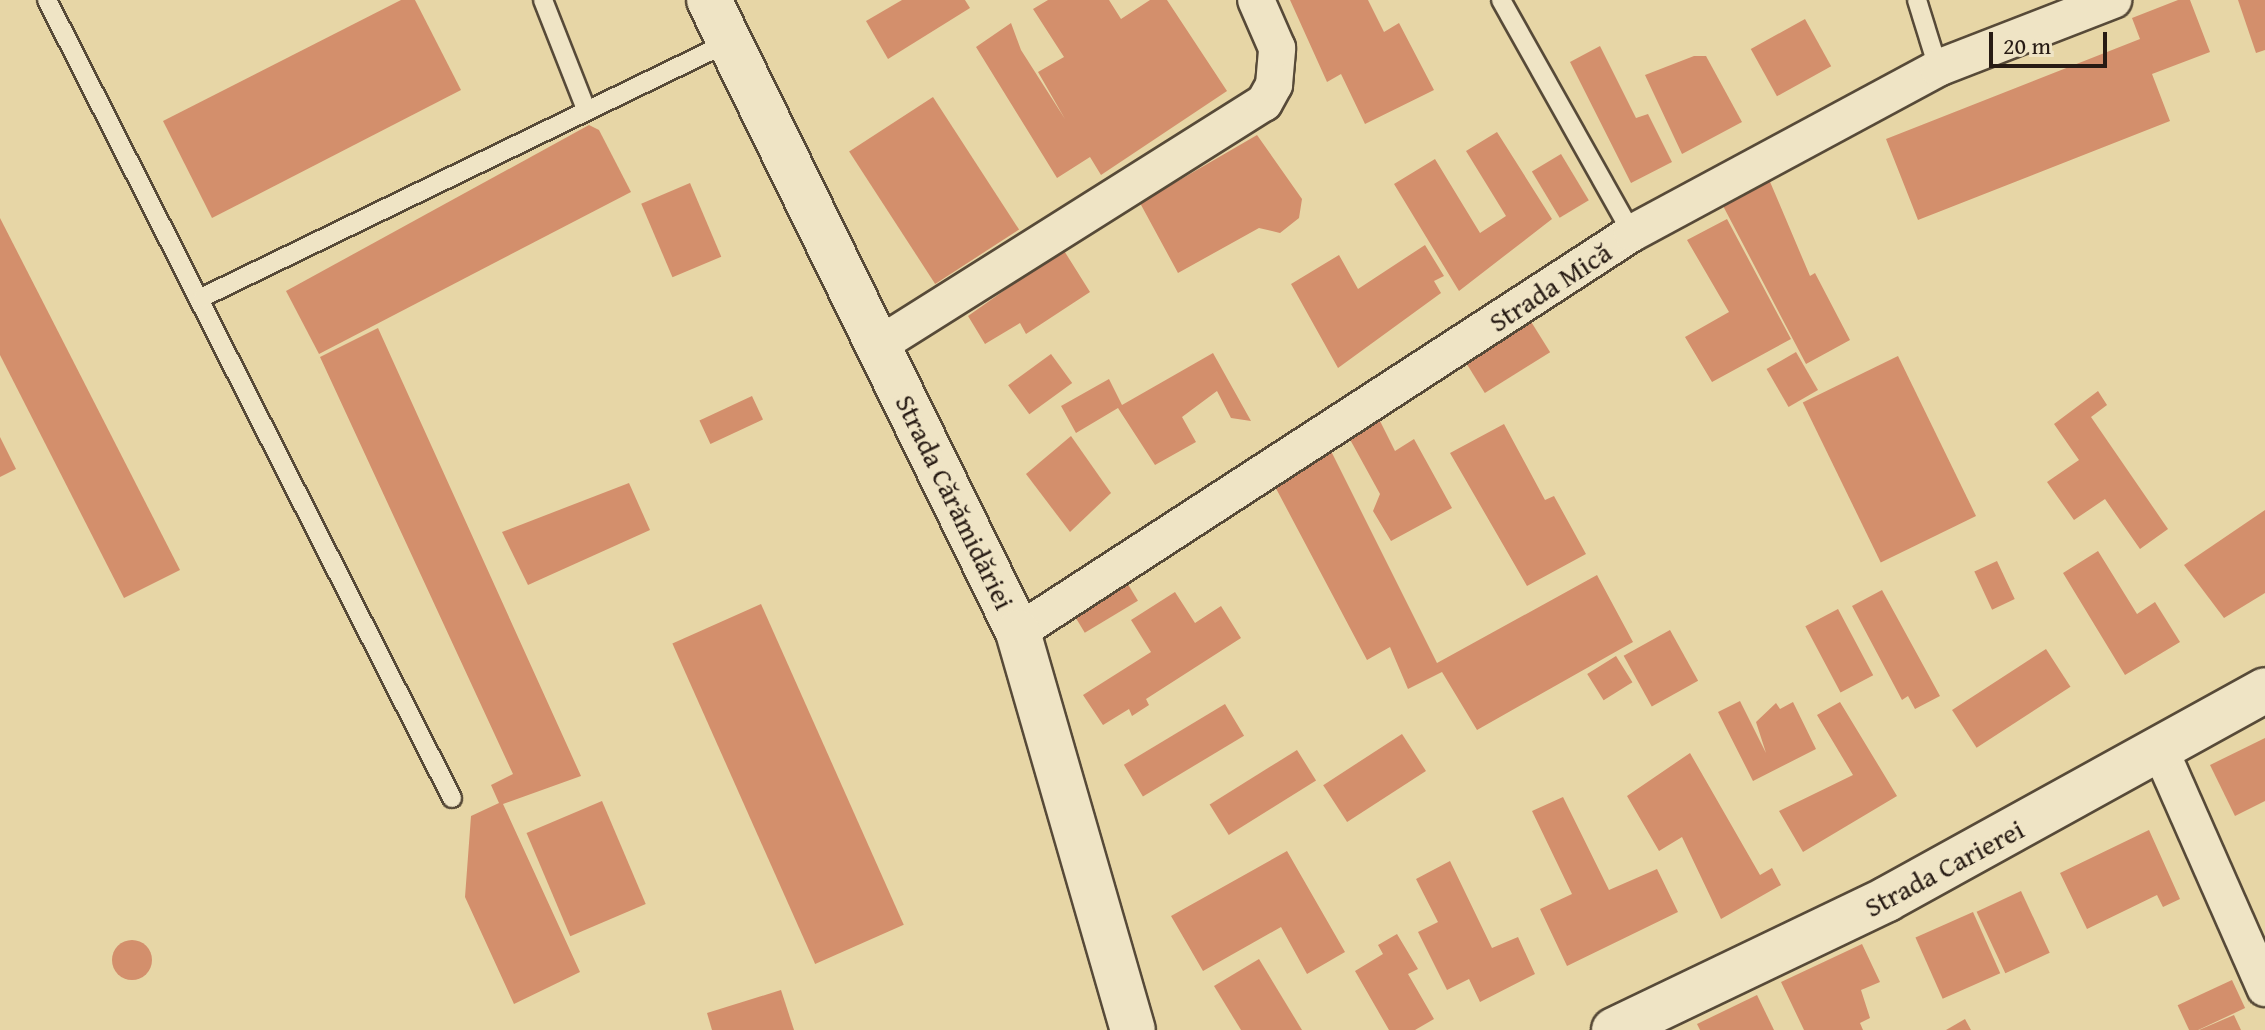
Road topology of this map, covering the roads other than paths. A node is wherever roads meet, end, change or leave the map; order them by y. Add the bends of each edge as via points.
1 (47, 0) edge
2 (543, 0) edge
3 (709, 0) edge
4 (1256, 0) edge
5 (1501, 0) edge
6 (1917, 0) edge
7 (2113, 0) edge
8 (729, 42) junction
9 (1938, 68) junction
10 (586, 109) junction
11 (1632, 233) junction
12 (203, 297) junction
13 (879, 345) junction
14 (1018, 632) junction
15 (2265, 690) edge
16 (2161, 752) junction
17 (452, 798) dead end
18 (2265, 988) edge
19 (1664, 1021) edge
20 (1130, 1026) edge
21 (1614, 1030) edge

1 - 12 lane
2 - 10 lane
3 - 8 street, Strada Cărămidăriei
4 - 13 street via 1277,48 1274,85 1264,103
5 - 11 lane
6 - 9 lane
7 - 9 street, Strada Mică
8 - 10 lane
8 - 13 street, Strada Cărămidăriei
9 - 11 street, Strada Mică
10 - 12 lane
11 - 14 street, Strada Mică
12 - 17 lane
13 - 14 street, Strada Cărămidăriei
14 - 20 street, Strada Cărămidăriei
15 - 16 street, Strada Carierei
16 - 18 street
16 - 19 street, Strada Carierei
19 - 21 street, Strada Carierei

